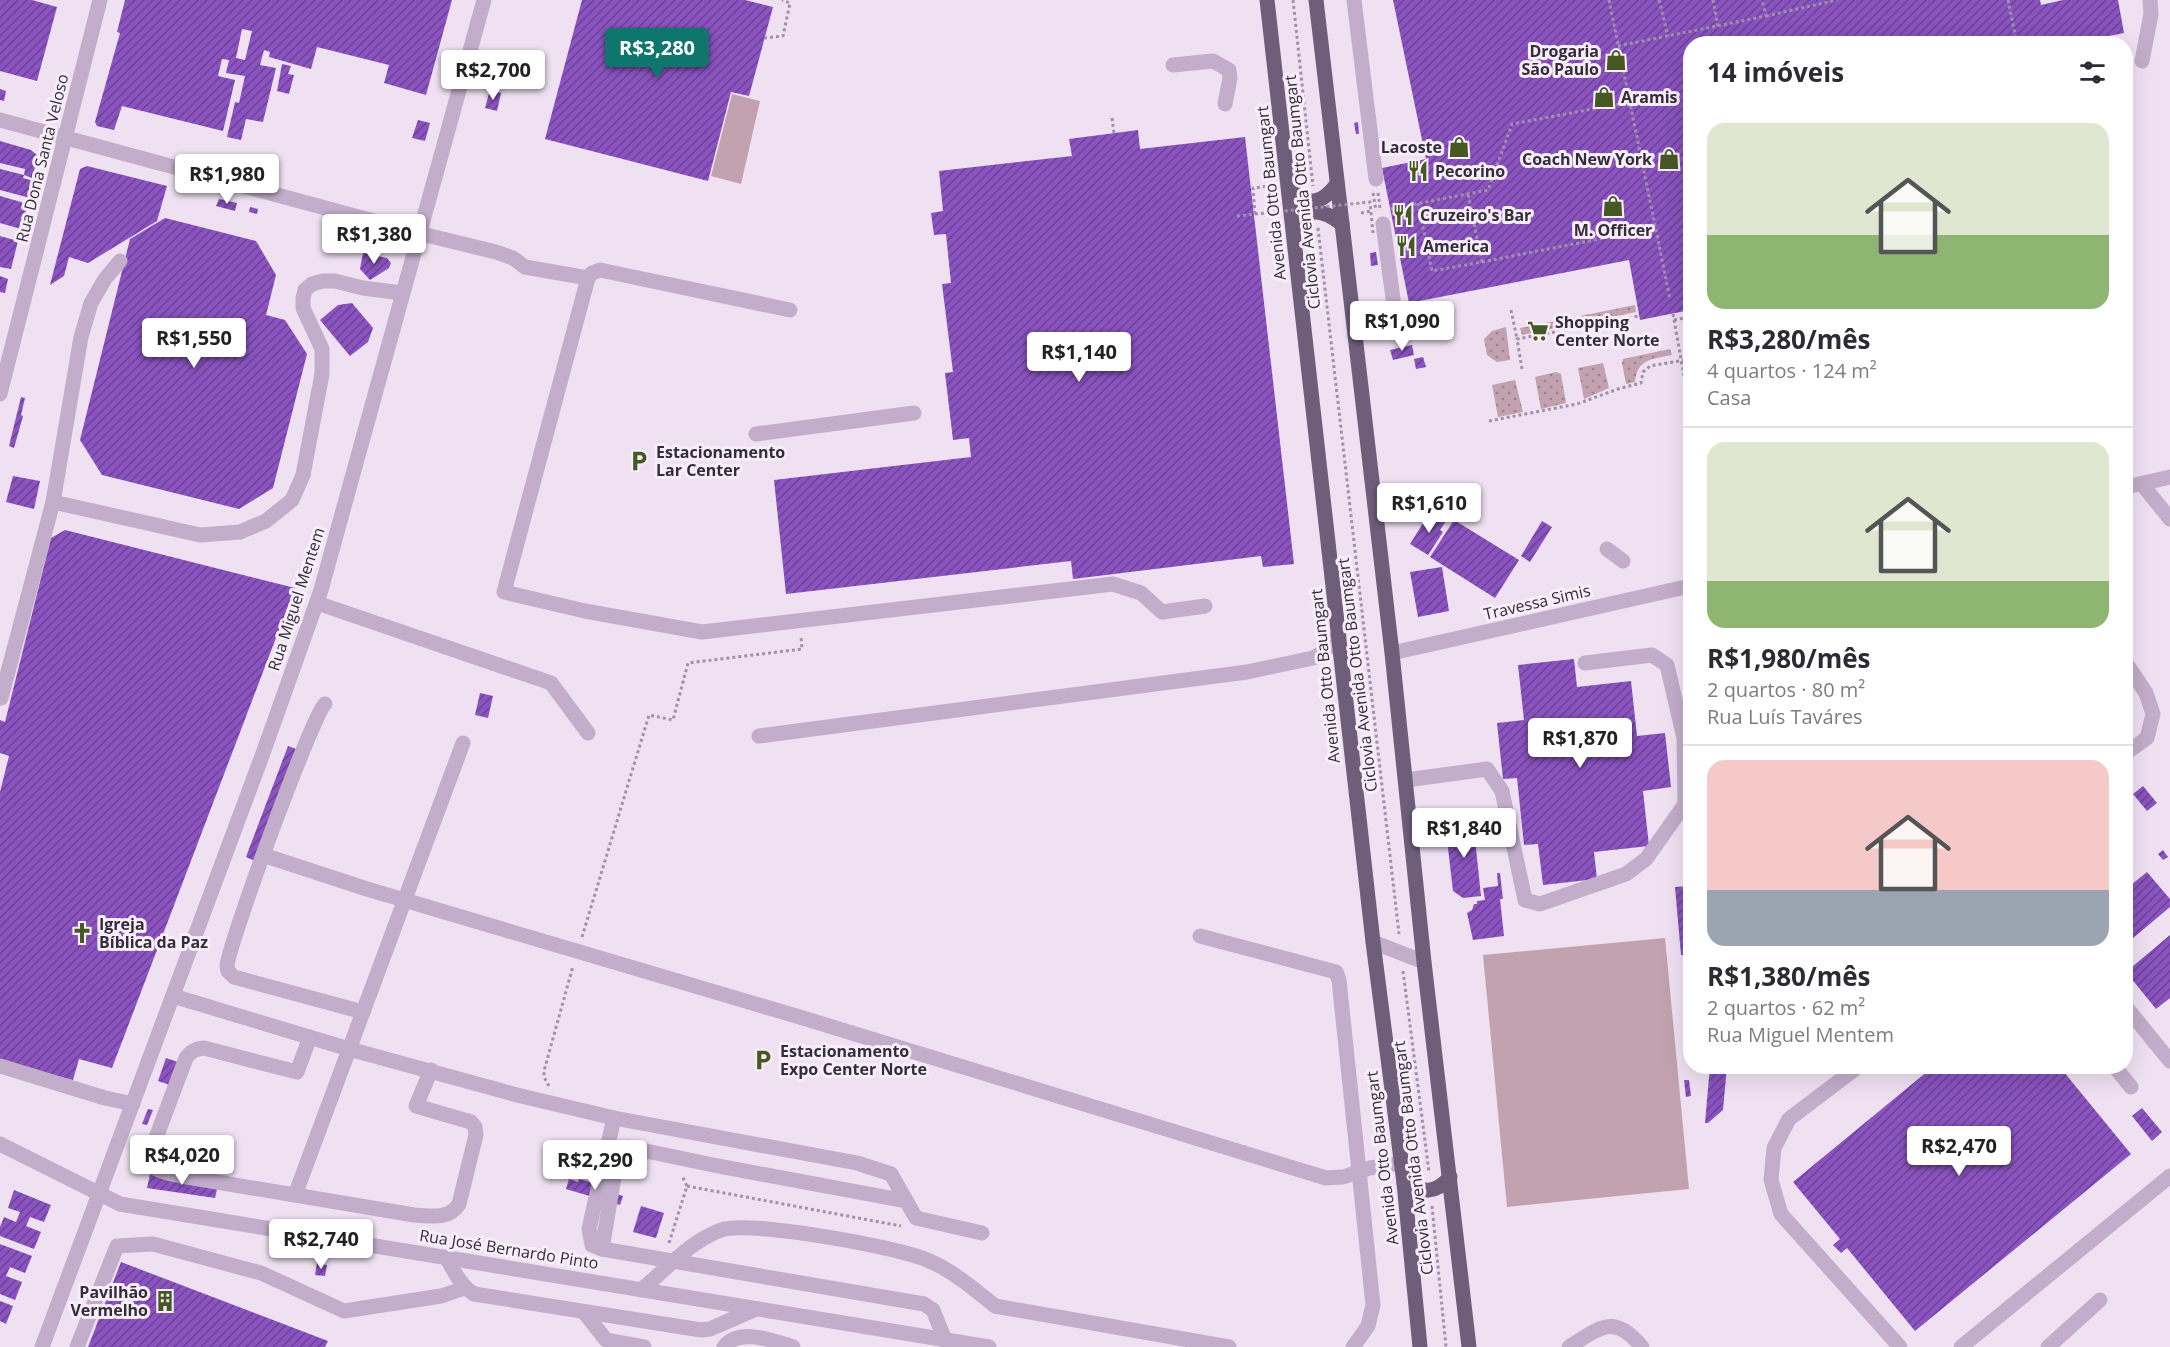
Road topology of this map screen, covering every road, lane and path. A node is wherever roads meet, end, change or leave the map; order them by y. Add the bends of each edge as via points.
1 (100, 0) edge
2 (484, 0) edge
3 (782, 0) edge
4 (1267, 0) edge
5 (1293, 0) edge
6 (1316, 0) edge
7 (1354, 0) edge
8 (1609, 0) edge
9 (1659, 0) edge
10 (1713, 0) edge
11 (1762, 0) edge
12 (1837, 0) edge
13 (2008, 0) edge
14 (2151, 0) edge
15 (1766, 16) junction
16 (1718, 26) junction
17 (1668, 36) junction
18 (2015, 36) edge
19 (764, 38) dead end
20 (1618, 46) junction
21 (2142, 61) dead end
22 (1173, 65) dead end
23 (1630, 102) junction
24 (1225, 105) dead end
25 (1112, 118) dead end
26 (0, 120) edge
27 (1114, 133) dead end
28 (65, 137) junction
29 (1376, 179) joint
30 (1337, 184) junction
31 (1289, 188) junction
32 (1468, 194) junction
33 (1270, 200) dead end
34 (1254, 202) junction
35 (1260, 202) dead end
36 (1418, 204) junction
37 (1315, 207) junction
38 (1390, 209) dead end
39 (1372, 211) dead end
40 (1361, 213) dead end
41 (1255, 214) junction
42 (1237, 216) dead end
43 (1342, 224) junction
44 (1294, 228) junction
45 (1655, 228) junction
46 (1378, 229) junction
47 (418, 233) junction
48 (120, 261) dead end
49 (1482, 262) junction
50 (588, 278) junction
51 (402, 293) junction
52 (1670, 299) dead end
53 (790, 310) dead end
54 (1511, 310) dead end
55 (1673, 314) dead end
56 (1639, 315) dead end
57 (1683, 318) edge
58 (1674, 320) junction
59 (1412, 324) dead end
60 (1517, 339) junction
61 (1683, 360) edge
62 (1680, 361) junction
63 (1522, 369) dead end
64 (1683, 376) edge
65 (0, 394) edge
66 (914, 413) dead end
67 (1489, 421) dead end
68 (756, 434) dead end
69 (2170, 477) edge
70 (2142, 484) junction
71 (2133, 486) edge
72 (53, 502) junction
73 (2170, 519) edge
74 (1607, 549) dead end
75 (1623, 561) dead end
76 (1683, 588) edge
77 (317, 603) junction
78 (1205, 606) dead end
79 (799, 620) junction
80 (1339, 634) junction
81 (1392, 653) junction
82 (1585, 663) dead end
83 (2133, 686) edge
84 (1, 698) edge
85 (325, 704) dead end
86 (588, 733) dead end
87 (1683, 734) edge
88 (759, 736) dead end
89 (463, 743) dead end
90 (2133, 748) edge
91 (1406, 780) junction
92 (1683, 807) edge
93 (263, 855) junction
94 (405, 900) junction
95 (1200, 936) dead end
96 (1373, 942) junction
97 (577, 952) junction
98 (1401, 952) junction
99 (1425, 962) junction
100 (173, 996) junction
101 (363, 1012) junction
102 (2133, 1016) edge
103 (310, 1037) junction
104 (349, 1049) junction
105 (2170, 1061) edge
106 (0, 1066) edge
107 (430, 1070) junction
108 (1848, 1074) edge
109 (2120, 1074) edge
110 (2131, 1087) dead end
111 (556, 1089) dead end
112 (133, 1104) junction
113 (615, 1118) junction
114 (0, 1144) edge
115 (669, 1156) junction
116 (1401, 1163) junction
117 (1358, 1172) junction
118 (2170, 1176) edge
119 (1450, 1177) junction
120 (1404, 1183) junction
121 (687, 1186) junction
122 (1431, 1191) junction
123 (100, 1194) junction
124 (295, 1195) junction
125 (906, 1200) junction
126 (910, 1228) dead end
127 (982, 1233) dead end
128 (602, 1250) junction
129 (446, 1257) junction
130 (657, 1259) junction
131 (673, 1262) junction
132 (465, 1288) junction
133 (641, 1290) junction
134 (2100, 1300) dead end
135 (756, 1309) junction
136 (584, 1312) junction
137 (1418, 1327) junction
138 (945, 1340) junction
139 (42, 1347) edge
140 (77, 1347) edge
141 (644, 1347) edge
142 (724, 1347) edge
143 (794, 1347) edge
144 (989, 1347) edge
145 (1229, 1347) edge
146 (1353, 1347) edge
147 (1408, 1347) edge
148 (1420, 1347) edge
149 (1446, 1347) edge
150 (1469, 1347) edge
151 (1569, 1347) edge
152 (1642, 1347) edge
153 (1900, 1347) edge
154 (1961, 1347) edge
155 (2048, 1347) edge

1 - 28 street, Rua Dona Santa Veloso
2 - 47 street, Rua Miguel Mentem
3 - 19 path via 790,3 783,36
4 - 31 main road, Avenida Otto Baumgart
5 - 37 path, Ciclovia Avenida Otto Baumgart
6 - 30 main road
7 - 29 street
8 - 20 path
9 - 17 path
10 - 16 path
11 - 15 path
12 - 15 path
13 - 18 path
14 - 21 street
15 - 16 path
16 - 17 path
17 - 20 path
20 - 23 path
22 - 24 street via 1213,61 1229,69
23 - 32 path via 1512,124 1488,190
23 - 45 path
25 - 27 path
26 - 28 street
28 - 47 street
28 - 65 street, Rua Dona Santa Veloso
29 - 46 path
30 - 37 main road
30 - 43 main road
31 - 37 main road
31 - 44 main road, Avenida Otto Baumgart
32 - 36 path
32 - 49 path
33 - 34 path via 1269,186 1253,188
34 - 35 path
34 - 41 path
36 - 38 path
36 - 49 path via 1432,271
37 - 43 main road
37 - 44 main road
37 - 98 path, Ciclovia Avenida Otto Baumgart
39 - 40 path
41 - 42 path, bridge
41 - 46 path, bridge via 1370,202
43 - 81 main road
44 - 80 main road, Avenida Otto Baumgart
45 - 49 path
45 - 52 path
46 - 59 street via 1394,306 1398,315
47 - 50 street via 496,252 525,267
47 - 51 street, Rua Miguel Mentem
48 - 72 street via 91,303 81,337
50 - 53 street via 600,270
50 - 79 street via 504,592 702,632
51 - 72 street via 323,280 306,290 303,308 322,349 322,374 303,475 292,500 266,521 240,532 200,535
51 - 77 street, Rua Miguel Mentem
54 - 60 path
55 - 58 path
56 - 60 path
57 - 58 path
58 - 62 path
60 - 63 path
61 - 62 path
62 - 64 path
62 - 67 path via 1650,366 1643,372 1641,383 1577,404
66 - 68 street
69 - 70 street
70 - 71 street
70 - 73 street
72 - 84 street
74 - 75 street
76 - 81 street, Travessa Simis
77 - 86 street via 551,683
77 - 100 street, Rua Miguel Mentem
78 - 79 street via 1162,612 1142,593 1113,584
79 - 97 path via 802,649 688,663 673,720 649,715
80 - 88 street via 1325,651 1312,658 1247,672
80 - 96 main road, Avenida Otto Baumgart
81 - 91 main road
82 - 87 street via 1652,655 1667,665
83 - 90 street via 2146,693 2153,714 2147,738
85 - 93 street
89 - 94 street
91 - 92 street via 1487,769 1502,791 1525,900 1540,904 1626,874 1646,859
91 - 99 main road
93 - 94 street
93 - 101 street via 227,960 228,971 256,984
94 - 97 street
94 - 101 street
95 - 117 street via 1336,972
96 - 98 street
96 - 116 main road, Avenida Otto Baumgart
97 - 111 path via 544,1071 549,1086
97 - 117 street via 1326,1178
98 - 99 street
98 - 122 path, Ciclovia Avenida Otto Baumgart
99 - 119 main road
100 - 103 street
100 - 112 street, Rua Miguel Mentem
101 - 104 street
102 - 105 street
103 - 104 street
103 - 124 street via 297,1072 196,1048 186,1058 148,1159 154,1169 181,1176
104 - 107 street
104 - 124 street
106 - 112 street
107 - 113 street
107 - 124 street via 416,1106 465,1120 475,1127 455,1210 444,1216 414,1215
108 - 153 street via 1789,1119 1774,1148 1771,1180 1781,1214
109 - 110 street
112 - 123 street, Rua Miguel Mentem
113 - 125 street via 857,1163 891,1174
113 - 128 street via 589,1229 592,1245
114 - 123 street, Rua José Bernardo Pinto
115 - 121 path
115 - 125 street
115 - 128 street via 621,1149
116 - 117 street
116 - 120 main road, Avenida Otto Baumgart
117 - 146 street via 1373,1305 1368,1326
118 - 154 street
119 - 122 main road via 1443,1186
119 - 150 main road
120 - 122 main road via 1416,1190
120 - 137 main road, Avenida Otto Baumgart
121 - 126 path
121 - 130 path via 668,1247
122 - 149 path, Ciclovia Avenida Otto Baumgart
123 - 129 street, Rua José Bernardo Pinto via 120,1204
123 - 139 street, Rua Miguel Mentem
125 - 127 street via 916,1218
128 - 130 street
129 - 132 street
129 - 133 street, Rua José Bernardo Pinto
130 - 131 street
131 - 133 street
131 - 138 street via 924,1304 933,1310
131 - 145 street via 695,1242 724,1229 759,1227 928,1260 995,1306
132 - 136 street via 474,1294
132 - 140 street via 441,1296 344,1311 261,1273 153,1244 117,1246
133 - 135 street, Rua José Bernardo Pinto
134 - 155 street
135 - 136 street via 701,1330
135 - 138 street, Rua José Bernardo Pinto
136 - 141 street via 606,1340
137 - 147 main road
137 - 148 main road, Avenida Otto Baumgart
138 - 144 street, Rua José Bernardo Pinto
142 - 143 street via 735,1338 746,1337
151 - 152 street via 1608,1326 1626,1330

